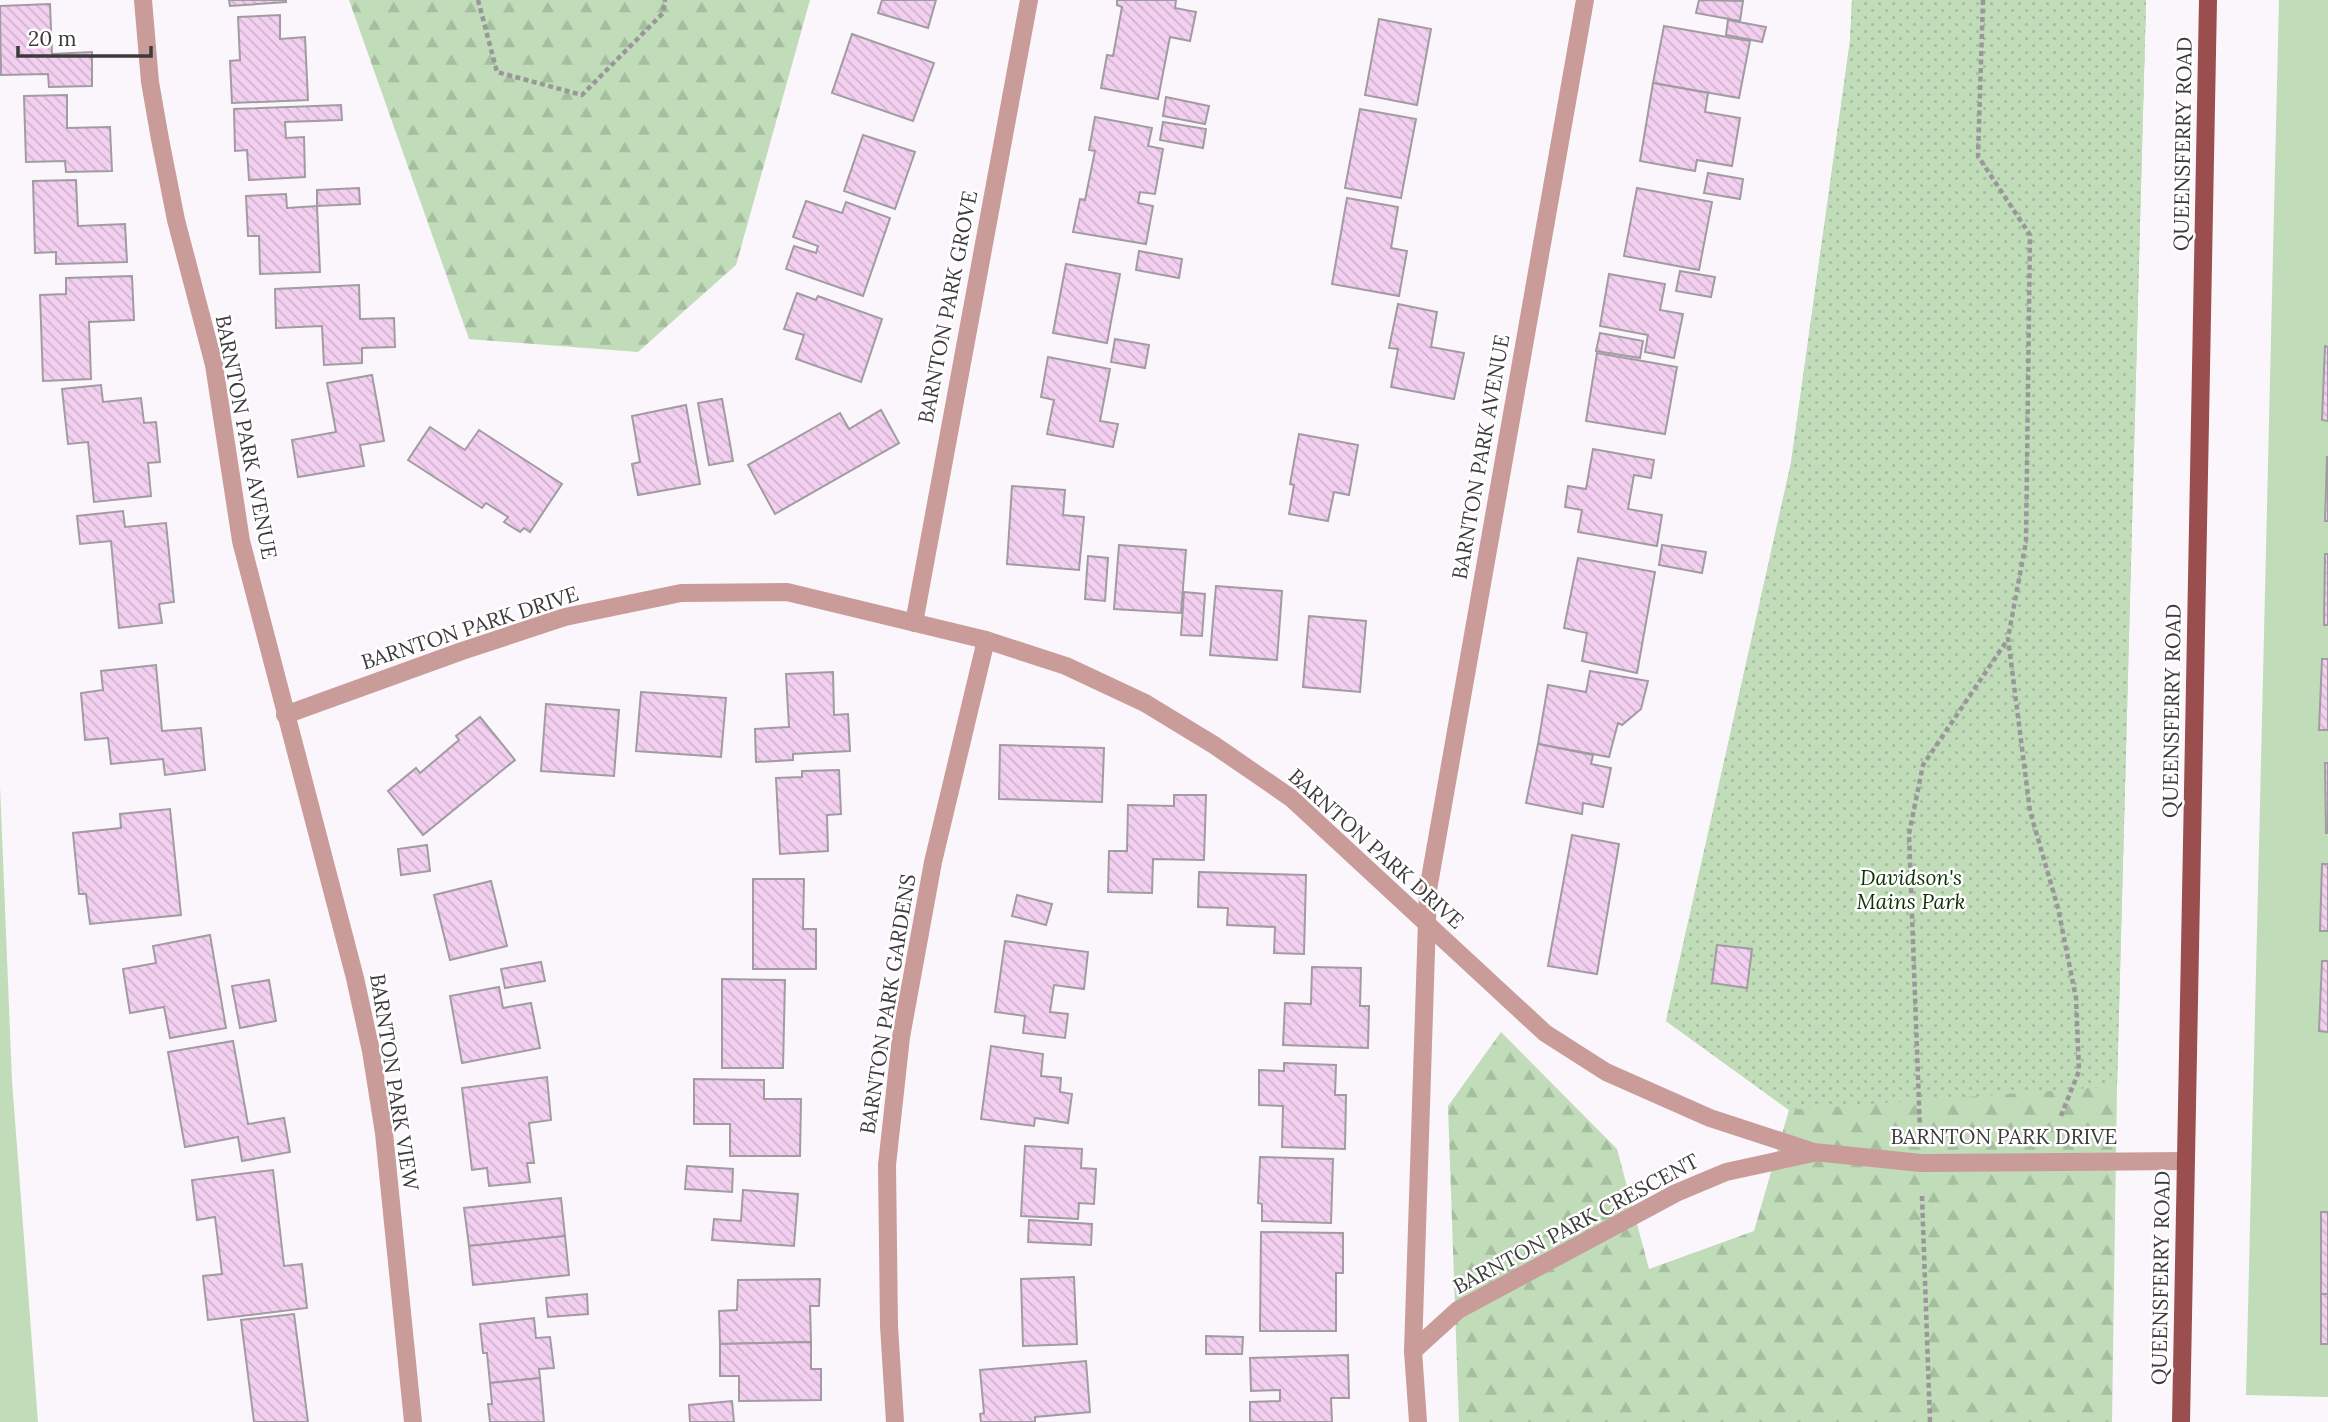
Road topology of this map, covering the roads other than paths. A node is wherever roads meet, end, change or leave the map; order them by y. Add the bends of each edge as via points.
1 (143, 0) edge
2 (1029, 0) edge
3 (1584, 0) edge
4 (2208, 0) edge
5 (914, 623) junction
6 (986, 640) junction
7 (285, 715) junction
8 (1426, 923) junction
9 (1814, 1152) junction
10 (2186, 1161) junction
11 (1413, 1351) junction
12 (413, 1422) edge
13 (895, 1422) edge
14 (1418, 1422) edge
15 (2181, 1422) edge

1 - 7 street, BARNTON PARK AVENUE via 150,82 168,180 214,365 241,541
2 - 5 street, BARNTON PARK GROVE
3 - 8 street, BARNTON PARK AVENUE via 1428,890
4 - 10 main road, QUEENSFERRY ROAD
5 - 6 street, BARNTON PARK DRIVE
5 - 7 street, BARNTON PARK DRIVE via 787,592 681,593 565,617
6 - 8 street, BARNTON PARK DRIVE via 1066,666 1145,703 1214,745 1291,798
6 - 13 street, BARNTON PARK GARDENS via 933,862 901,1037 887,1165
7 - 12 street, BARNTON PARK VIEW via 371,1051 384,1133
8 - 9 street, BARNTON PARK DRIVE via 1545,1033 1605,1072 1710,1118
8 - 11 street
9 - 10 street, BARNTON PARK DRIVE via 1921,1163
9 - 11 street, BARNTON PARK CRESCENT via 1726,1172 1676,1192 1458,1310
10 - 15 main road, QUEENSFERRY ROAD
11 - 14 street

